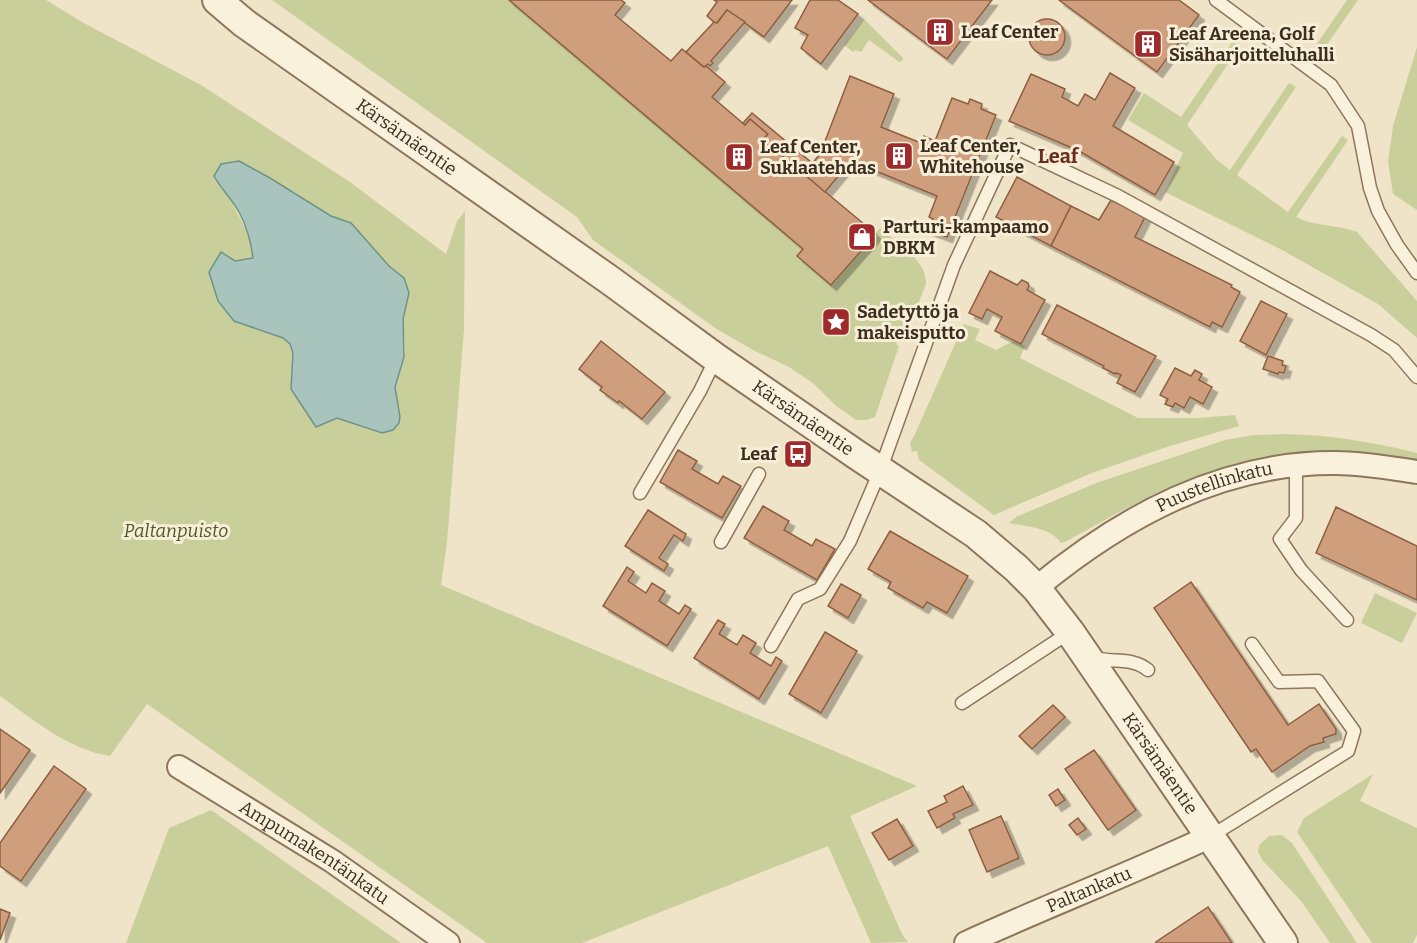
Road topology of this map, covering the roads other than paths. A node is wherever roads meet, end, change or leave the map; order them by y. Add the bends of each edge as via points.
1 (217, 0) edge
2 (1216, 0) edge
3 (1417, 273) edge
4 (716, 358) junction
5 (1417, 377) edge
6 (1296, 464) junction
7 (880, 471) junction
8 (1417, 472) edge
9 (759, 474) dead end
10 (640, 493) dead end
11 (721, 542) dead end
12 (1036, 588) junction
13 (1347, 620) dead end
14 (1077, 643) junction
15 (1252, 644) dead end
16 (771, 646) dead end
17 (1148, 670) dead end
18 (962, 703) dead end
19 (178, 767) dead end
20 (1210, 836) junction
21 (448, 943) edge
22 (966, 943) edge
23 (1283, 943) edge

1 - 4 street, Kärsämäentie
2 - 3 lane via 1331,85 1358,126 1378,210
4 - 7 street, Kärsämäentie
4 - 10 lane
5 - 7 lane via 1394,350 1371,335 1118,196 1010,145 954,265
6 - 8 street, Puustellinkatu via 1371,465
6 - 12 street, Puustellinkatu via 1220,480 1159,506 1069,561
6 - 13 lane via 1296,518 1280,539 1301,570
7 - 12 street, Kärsämäentie via 976,534
7 - 16 lane via 850,541 820,589 798,599
9 - 11 lane
12 - 14 street, Kärsämäentie
14 - 17 lane via 1100,659 1135,662
14 - 18 lane
14 - 20 street, Kärsämäentie
15 - 20 lane via 1279,682 1318,681 1354,730 1348,751
19 - 21 street, Ampumakentänkatu via 332,861
20 - 22 street, Paltankatu
20 - 23 street, Kärsämäentie

